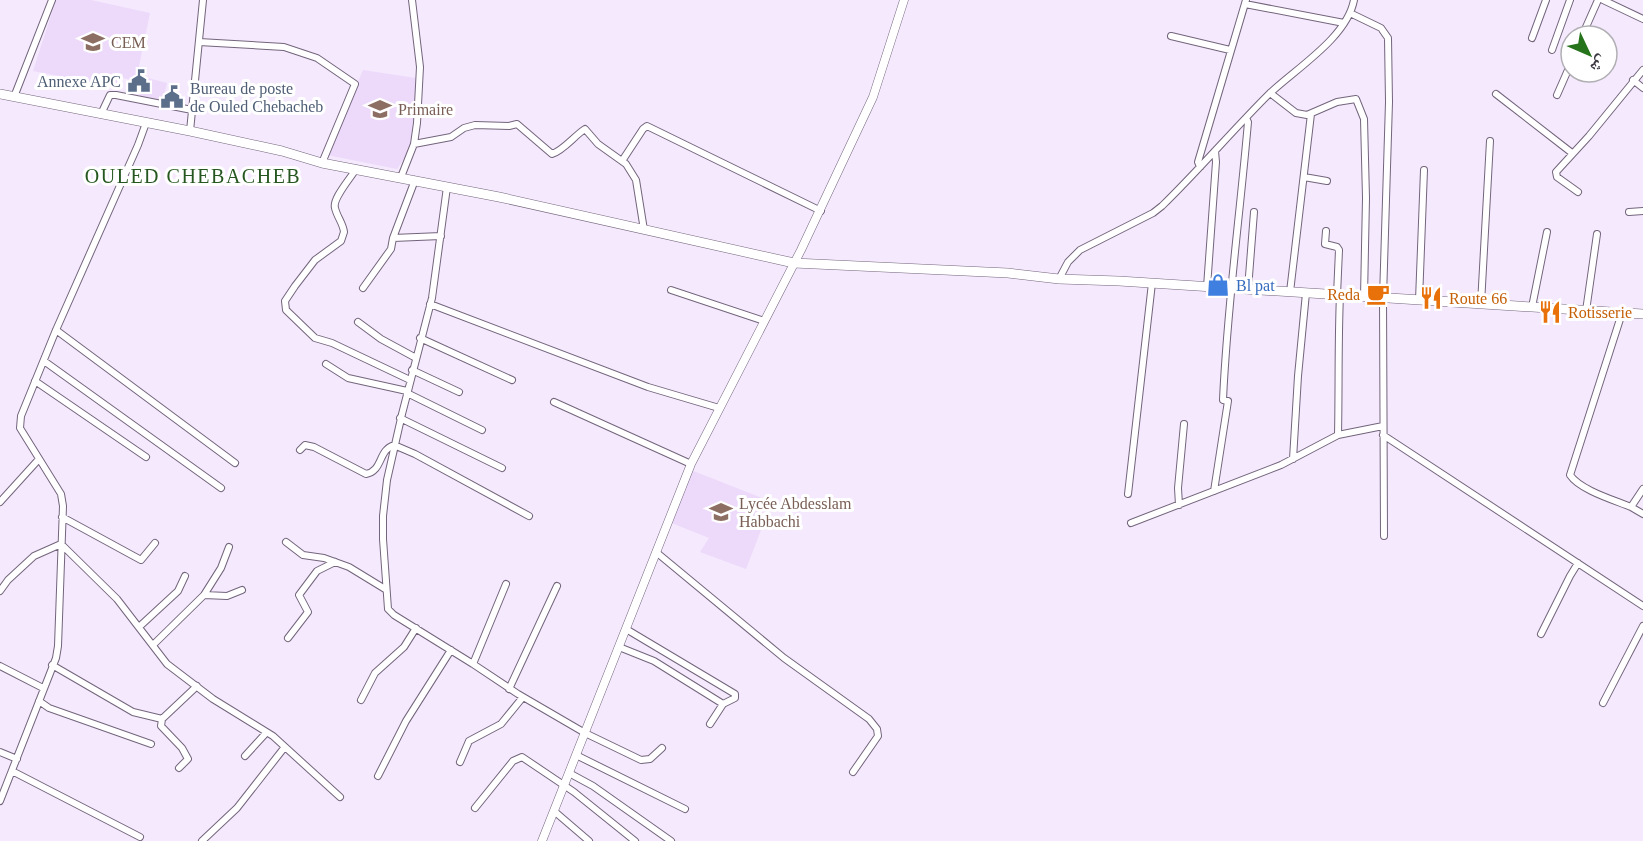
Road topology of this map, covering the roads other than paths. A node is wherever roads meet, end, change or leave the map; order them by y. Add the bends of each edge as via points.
1 (51, 0) edge
2 (203, 0) edge
3 (412, 0) edge
4 (904, 0) edge
5 (1354, 0) edge
6 (1546, 0) edge
7 (1570, 0) edge
8 (1598, 0) edge
9 (1603, 0) edge
10 (1245, 2) edge
11 (1350, 13) junction
12 (1643, 19) edge
13 (1344, 23) junction
14 (1587, 24) edge
15 (1171, 36) dead end
16 (1532, 38) dead end
17 (199, 42) junction
18 (1230, 50) junction
19 (1552, 50) dead end
20 (1643, 70) edge
21 (1633, 80) junction
22 (1562, 84) edge
23 (1643, 88) edge
24 (1270, 93) junction
25 (0, 94) edge
26 (1496, 94) dead end
27 (1557, 95) dead end
28 (14, 97) junction
29 (192, 110) junction
30 (102, 114) junction
31 (1313, 114) junction
32 (1246, 118) junction
33 (146, 123) junction
34 (190, 131) junction
35 (1490, 141) dead end
36 (414, 144) junction
37 (1215, 151) junction
38 (1572, 153) junction
39 (622, 161) junction
40 (322, 163) junction
41 (1200, 167) junction
42 (356, 169) junction
43 (1424, 170) dead end
44 (401, 177) junction
45 (1304, 177) junction
46 (415, 180) junction
47 (1327, 181) dead end
48 (447, 187) junction
49 (1578, 192) dead end
50 (821, 211) junction
51 (1643, 211) edge
52 (1254, 212) dead end
53 (1629, 212) dead end
54 (644, 230) junction
55 (1326, 231) dead end
56 (1547, 232) dead end
57 (1597, 234) dead end
58 (441, 236) junction
59 (393, 238) junction
60 (794, 263) junction
61 (1059, 279) junction
62 (1152, 283) junction
63 (1207, 286) junction
64 (363, 288) dead end
65 (1231, 288) junction
66 (1248, 289) junction
67 (671, 290) dead end
68 (1290, 292) junction
69 (1306, 293) junction
70 (1339, 295) junction
71 (1364, 297) junction
72 (1383, 298) junction
73 (1419, 300) junction
74 (430, 304) junction
75 (1481, 304) junction
76 (1532, 308) junction
77 (1586, 311) junction
78 (1622, 313) junction
79 (1643, 314) edge
80 (764, 321) junction
81 (358, 322) dead end
82 (56, 330) junction
83 (420, 338) junction
84 (416, 358) junction
85 (44, 361) junction
86 (326, 364) dead end
87 (412, 370) junction
88 (410, 380) junction
89 (512, 380) dead end
90 (35, 381) junction
91 (407, 392) junction
92 (459, 392) dead end
93 (554, 402) dead end
94 (719, 408) junction
95 (400, 418) junction
96 (1184, 424) dead end
97 (1383, 426) junction
98 (482, 430) dead end
99 (1338, 435) junction
100 (1383, 435) junction
101 (394, 445) junction
102 (300, 450) dead end
103 (146, 457) dead end
104 (39, 459) junction
105 (1293, 459) junction
106 (236, 463) dead end
107 (691, 464) junction
108 (502, 468) dead end
109 (221, 488) dead end
110 (1643, 489) edge
111 (1214, 491) junction
112 (1128, 494) dead end
113 (0, 502) edge
114 (1179, 505) junction
115 (1631, 507) junction
116 (1643, 514) edge
117 (529, 516) dead end
118 (62, 517) junction
119 (1131, 523) dead end
120 (1384, 536) dead end
121 (286, 542) dead end
122 (155, 543) dead end
123 (61, 544) junction
124 (229, 547) dead end
125 (656, 552) junction
126 (335, 562) junction
127 (1578, 563) junction
128 (185, 576) dead end
129 (506, 584) dead end
130 (557, 586) dead end
131 (385, 589) junction
132 (242, 590) dead end
133 (0, 591) edge
134 (204, 596) junction
135 (1643, 606) edge
136 (1643, 626) edge
137 (139, 627) junction
138 (416, 628) junction
139 (626, 629) junction
140 (1541, 634) dead end
141 (288, 638) dead end
142 (153, 645) junction
143 (619, 647) junction
144 (451, 650) junction
145 (473, 664) junction
146 (52, 665) junction
147 (0, 666) edge
148 (197, 686) junction
149 (43, 688) junction
150 (509, 689) junction
151 (523, 698) junction
152 (361, 700) dead end
153 (39, 701) junction
154 (1603, 703) dead end
155 (723, 704) junction
156 (162, 718) junction
157 (710, 724) dead end
158 (266, 733) junction
159 (585, 733) junction
160 (151, 744) dead end
161 (284, 748) junction
162 (662, 748) dead end
163 (0, 752) edge
164 (576, 755) junction
165 (245, 756) dead end
166 (17, 759) junction
167 (459, 762) dead end
168 (179, 768) dead end
169 (12, 771) junction
170 (569, 772) junction
171 (852, 772) dead end
172 (378, 776) dead end
173 (564, 786) junction
174 (340, 797) dead end
175 (0, 801) edge
176 (475, 808) dead end
177 (685, 809) dead end
178 (554, 811) junction
179 (140, 837) dead end
180 (202, 841) edge
181 (542, 841) edge
182 (589, 841) edge
183 (634, 841) edge
184 (671, 841) edge

1 - 28 street
2 - 17 street
3 - 36 street via 420,67
4 - 50 street via 876,91
5 - 11 street
6 - 16 street
7 - 19 street
8 - 14 street
9 - 12 street
10 - 13 street
10 - 18 street
11 - 13 street
11 - 72 street via 1380,28 1388,38
13 - 24 street via 1320,50
15 - 18 street
17 - 29 street
17 - 40 street via 284,46 317,58 355,84
18 - 41 street via 1198,162
20 - 21 street
21 - 23 street
21 - 38 street
22 - 27 street
24 - 31 street via 1296,113
24 - 32 street
25 - 28 main road
26 - 38 street
28 - 30 main road
29 - 30 street via 116,95 110,96
29 - 34 street
30 - 33 main road
31 - 45 street
31 - 71 street via 1337,102 1356,99 1364,119
32 - 37 street
32 - 65 street
33 - 34 main road
33 - 82 street
34 - 40 main road
35 - 75 street
36 - 39 street via 451,137 475,125 517,124 552,154 585,129
36 - 44 street
37 - 41 street
37 - 63 street
38 - 49 street via 1556,174
39 - 50 street via 647,126
39 - 54 street via 636,180
40 - 42 main road
41 - 61 street via 1152,213 1080,250
42 - 44 main road
42 - 88 street via 335,198 334,207 344,232 341,241 315,260 285,301 286,310 315,338
43 - 73 street
44 - 46 main road
45 - 47 street
45 - 68 street
46 - 48 main road
46 - 59 street
48 - 54 main road
48 - 58 street
50 - 60 street
51 - 53 street
52 - 66 street
54 - 60 main road
55 - 70 street via 1325,244 1339,250
56 - 76 street
57 - 77 street
58 - 59 street
58 - 74 street
59 - 64 street via 391,249
60 - 61 main road
60 - 80 street
61 - 62 main road
62 - 63 main road
62 - 112 street
63 - 65 main road
65 - 66 main road
65 - 111 street via 1222,400 1228,401
66 - 68 main road
67 - 80 street
68 - 69 main road
69 - 70 main road
69 - 105 street
70 - 71 main road
70 - 99 street
71 - 72 main road
72 - 73 main road
72 - 97 street
73 - 75 main road
74 - 83 street
74 - 94 street via 648,387
75 - 76 main road
76 - 77 main road
77 - 78 main road
78 - 79 main road
78 - 115 street via 1570,475
80 - 94 street
81 - 84 street
82 - 85 street
82 - 106 street
83 - 84 street
83 - 89 street
84 - 87 street
85 - 90 street
85 - 109 street
86 - 91 street via 348,378
87 - 88 street
87 - 92 street
88 - 91 street
90 - 103 street
90 - 104 street via 20,428
91 - 95 street
91 - 98 street
93 - 107 street
94 - 107 street
95 - 101 street
95 - 108 street
96 - 114 street
97 - 99 street
97 - 100 street
99 - 105 street
100 - 120 street
100 - 127 street
101 - 102 street via 383,452 378,467 366,474 308,445
101 - 117 street
101 - 131 street via 383,516
104 - 113 street
104 - 118 street via 61,494
105 - 111 street
107 - 125 street
110 - 115 street
111 - 114 street
114 - 119 street
115 - 116 street
118 - 122 street via 141,560
118 - 123 street
121 - 126 street via 303,555
123 - 133 street via 34,556
123 - 137 street via 117,599
123 - 146 street via 58,646
124 - 134 street via 222,568
125 - 139 street
125 - 171 street via 784,658 878,729 878,735
126 - 131 street
126 - 141 street via 318,571 298,595 308,612
127 - 135 street
127 - 140 street
128 - 137 street via 178,591
129 - 145 street
130 - 150 street
131 - 138 street via 388,609
132 - 134 street via 227,596
134 - 142 street
136 - 154 street
137 - 142 street
138 - 144 street
138 - 152 street via 404,647 375,673
139 - 143 street
139 - 155 street via 735,694 735,698
142 - 148 street via 168,664
143 - 155 street via 654,661
143 - 159 street
144 - 145 street
144 - 172 street via 406,721
145 - 150 street
146 - 149 street
146 - 156 street via 133,712
147 - 149 street
148 - 156 street
148 - 158 street
149 - 153 street
150 - 151 street
151 - 159 street
151 - 167 street via 501,724 469,741
153 - 160 street
153 - 166 street
155 - 157 street
156 - 168 street via 161,726 188,759
158 - 161 street
158 - 165 street
159 - 162 street via 641,760 650,759
159 - 164 street
161 - 174 street
161 - 180 street via 237,808
163 - 166 street
164 - 170 street
164 - 177 street
166 - 169 street
169 - 175 street
169 - 179 street
170 - 173 street
170 - 184 street
173 - 176 street via 522,757 513,761
173 - 178 street
173 - 183 street
178 - 181 street
178 - 182 street

